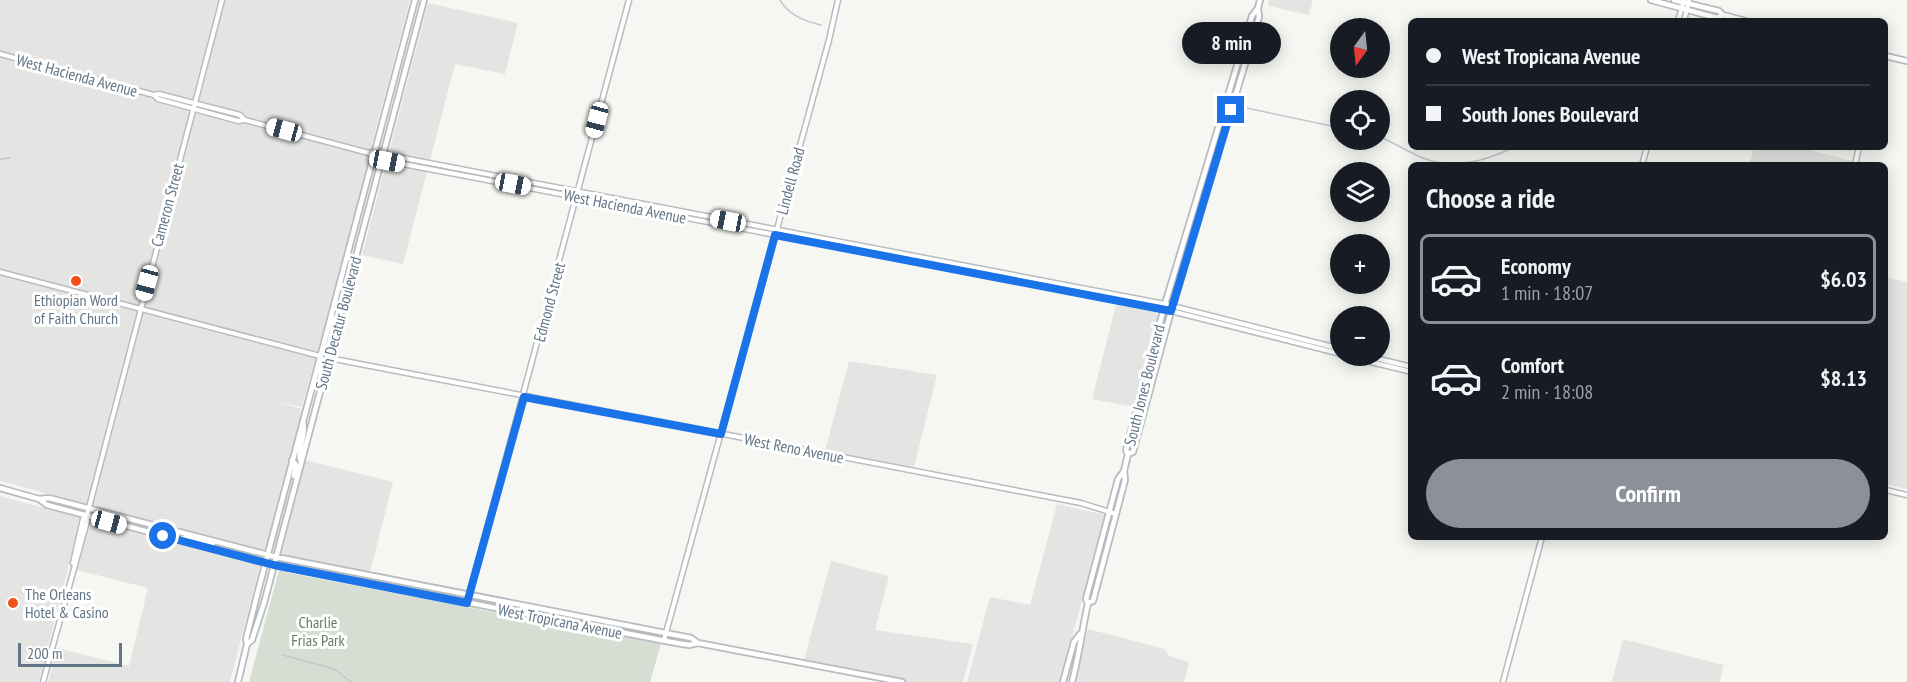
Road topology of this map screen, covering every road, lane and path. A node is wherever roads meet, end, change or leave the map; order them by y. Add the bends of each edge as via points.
1 (222, 0) edge
2 (415, 0) edge
3 (424, 0) edge
4 (629, 0) edge
5 (838, 0) edge
6 (1260, 0) edge
7 (1651, 0) edge
8 (1674, 0) edge
9 (1686, 1) edge
10 (1258, 8) junction
11 (1684, 10) junction
12 (1723, 15) junction
13 (1680, 18) edge
14 (1684, 18) edge
15 (1734, 18) edge
16 (0, 54) edge
17 (1888, 56) edge
18 (1907, 61) edge
19 (1237, 65) junction
20 (1238, 86) junction
21 (194, 106) junction
22 (384, 153) junction
23 (372, 154) junction
24 (382, 160) junction
25 (435, 167) junction
26 (578, 194) junction
27 (776, 233) junction
28 (0, 272) edge
29 (1165, 307) junction
30 (140, 309) junction
31 (1172, 309) junction
32 (332, 313) junction
33 (1289, 338) junction
34 (1330, 347) edge
35 (1330, 351) edge
36 (320, 356) junction
37 (329, 358) junction
38 (1390, 362) edge
39 (1387, 366) edge
40 (1408, 366) edge
41 (1408, 371) edge
42 (323, 383) junction
43 (524, 397) junction
44 (1139, 400) junction
45 (1146, 402) junction
46 (303, 421) junction
47 (721, 434) junction
48 (1128, 454) junction
49 (292, 460) junction
50 (301, 462) junction
51 (1124, 471) junction
52 (0, 488) edge
53 (294, 490) junction
54 (1888, 490) edge
55 (1907, 495) edge
56 (39, 498) junction
57 (88, 508) junction
58 (1109, 511) junction
59 (1116, 514) junction
60 (87, 515) junction
61 (179, 540) junction
62 (1541, 540) edge
63 (218, 543) junction
64 (267, 555) junction
65 (276, 557) junction
66 (265, 563) junction
67 (274, 565) junction
68 (388, 580) junction
69 (387, 587) junction
70 (469, 595) junction
71 (467, 603) junction
72 (1088, 603) junction
73 (524, 605) junction
74 (523, 614) junction
75 (594, 619) junction
76 (592, 627) junction
77 (666, 633) junction
78 (1081, 633) junction
79 (664, 640) junction
80 (698, 643) junction
81 (247, 644) junction
82 (43, 682) edge
83 (238, 682) edge
84 (902, 682) edge
85 (1063, 682) edge
86 (1071, 682) edge
87 (1503, 682) edge

1 - 21 street, Cameron Street
2 - 23 main road, South Decatur Boulevard
3 - 22 main road, South Decatur Boulevard
4 - 26 street, Edmond Street
5 - 27 street, Lindell Road
6 - 10 main road, South Jones Boulevard
7 - 11 main road
8 - 9 main road
9 - 11 street
9 - 12 main road
10 - 19 main road, South Jones Boulevard
10 - 20 main road, South Jones Boulevard via 1259,17
11 - 12 main road via 1717,18
11 - 13 street
11 - 14 street
12 - 15 main road
16 - 21 street, West Hacienda Avenue
17 - 18 main road
19 - 20 main road
19 - 29 main road, South Jones Boulevard
20 - 31 main road, South Jones Boulevard
21 - 23 street, West Hacienda Avenue via 240,115 245,120
21 - 30 street, Cameron Street
22 - 23 street, West Hacienda Avenue
22 - 24 main road, South Decatur Boulevard
22 - 25 street, West Hacienda Avenue
23 - 24 street, West Hacienda Avenue
23 - 32 main road, South Decatur Boulevard
24 - 25 street, West Hacienda Avenue
24 - 37 main road, South Decatur Boulevard
25 - 26 street, West Hacienda Avenue
26 - 27 street, West Hacienda Avenue
26 - 43 street, Edmond Street
27 - 29 street, West Hacienda Avenue
27 - 47 street, Lindell Road
28 - 30 street
29 - 31 street, West Hacienda Avenue
29 - 44 main road, South Jones Boulevard
30 - 36 street
30 - 57 street, Cameron Street
31 - 33 street, West Hacienda Avenue
31 - 45 main road, South Jones Boulevard
32 - 36 main road, South Decatur Boulevard
32 - 37 main road via 334,324 326,354
33 - 34 street, West Hacienda Avenue
33 - 35 street, West Hacienda Avenue
36 - 42 main road
36 - 46 main road, South Decatur Boulevard
37 - 42 main road, South Decatur Boulevard
37 - 43 street, West Reno Avenue
38 - 40 street
39 - 41 street
42 - 50 main road, South Decatur Boulevard
43 - 47 street, West Reno Avenue
43 - 70 street, Edmond Street
44 - 45 main road
44 - 48 main road, South Jones Boulevard
45 - 48 main road, South Jones Boulevard via 1133,452
46 - 49 main road, South Decatur Boulevard
46 - 50 main road
47 - 58 street, West Reno Avenue
47 - 77 street, Lindell Road
48 - 51 main road, South Jones Boulevard
49 - 53 main road via 296,465
49 - 64 main road, South Decatur Boulevard
50 - 53 main road, South Decatur Boulevard
51 - 58 main road, South Jones Boulevard via 1118,478
51 - 59 main road, South Jones Boulevard
52 - 56 main road, West Tropicana Avenue
53 - 65 main road, South Decatur Boulevard
54 - 55 street
56 - 57 main road, West Tropicana Avenue
56 - 60 main road, West Tropicana Avenue via 47,505
57 - 60 street, Cameron Street
57 - 63 main road, West Tropicana Avenue
58 - 59 street, West Reno Avenue
58 - 72 main road, South Jones Boulevard
59 - 72 main road, South Jones Boulevard via 1093,601
60 - 61 main road, West Tropicana Avenue
60 - 82 street, Cameron Street
61 - 63 main road
61 - 66 main road, West Tropicana Avenue
62 - 87 street
63 - 64 main road, West Tropicana Avenue
64 - 65 main road, West Tropicana Avenue
64 - 66 main road, South Decatur Boulevard
65 - 67 main road, South Decatur Boulevard
65 - 68 main road, West Tropicana Avenue
66 - 67 main road, West Tropicana Avenue
66 - 81 main road, South Decatur Boulevard
67 - 69 main road, West Tropicana Avenue
67 - 81 main road, South Decatur Boulevard via 252,640
68 - 69 main road
68 - 70 main road, West Tropicana Avenue
69 - 71 main road, West Tropicana Avenue
70 - 71 street, Edmond Street
70 - 73 main road, West Tropicana Avenue
71 - 74 main road, West Tropicana Avenue
72 - 78 main road, South Jones Boulevard
73 - 74 main road
73 - 75 main road, West Tropicana Avenue
74 - 76 main road, West Tropicana Avenue
75 - 76 main road
75 - 77 main road, West Tropicana Avenue
76 - 79 main road, West Tropicana Avenue
77 - 79 street, Lindell Road
77 - 80 main road, West Tropicana Avenue
78 - 85 main road, South Jones Boulevard via 1074,642
78 - 86 main road, South Jones Boulevard via 1082,644
79 - 80 main road, West Tropicana Avenue
80 - 84 main road, West Tropicana Avenue
81 - 83 main road, South Decatur Boulevard

